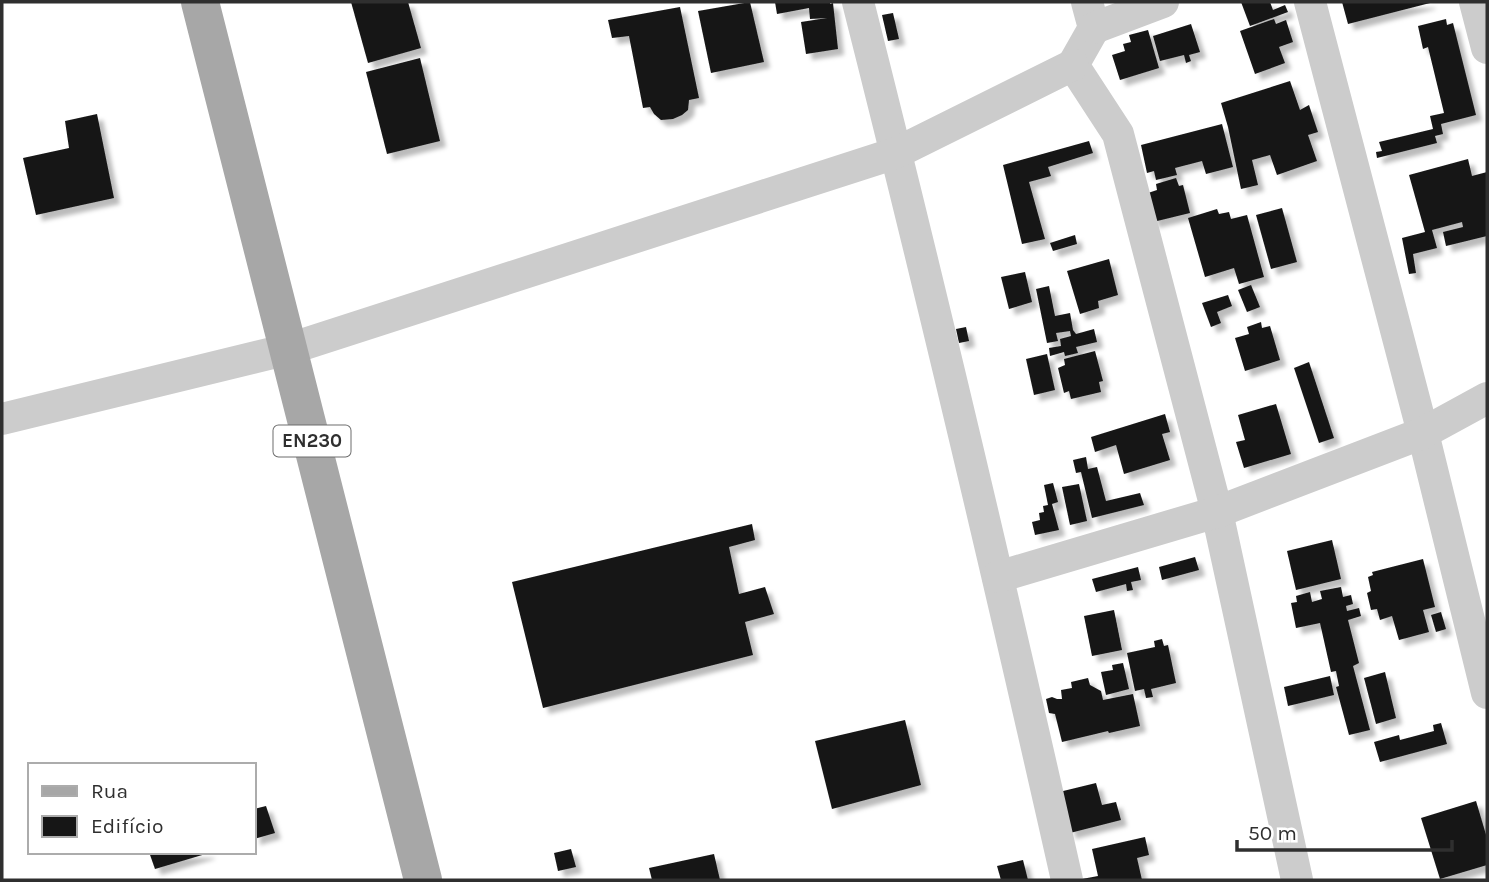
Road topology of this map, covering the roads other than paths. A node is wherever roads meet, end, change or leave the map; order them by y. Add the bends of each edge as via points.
1 (200, 2) edge
2 (858, 2) edge
3 (1163, 2) edge
4 (1310, 2) edge
5 (1475, 2) edge
6 (1090, 15) edge
7 (1487, 48) edge
8 (1073, 65) junction
9 (897, 153) junction
10 (289, 349) junction
11 (1487, 398) edge
12 (2, 419) edge
13 (1423, 433) junction
14 (1217, 512) junction
15 (998, 577) junction
16 (1487, 693) edge
17 (423, 880) edge
18 (1067, 880) edge
19 (1297, 880) edge

1 - 10 main road, EN230
2 - 9 street
3 - 6 street
4 - 13 street
5 - 7 street
6 - 8 street
8 - 9 street
8 - 14 street via 1118,134
9 - 10 street
9 - 15 street
10 - 12 street
10 - 17 main road, EN230
11 - 13 street
13 - 14 street
13 - 16 street
14 - 15 street
14 - 19 street
15 - 18 street

